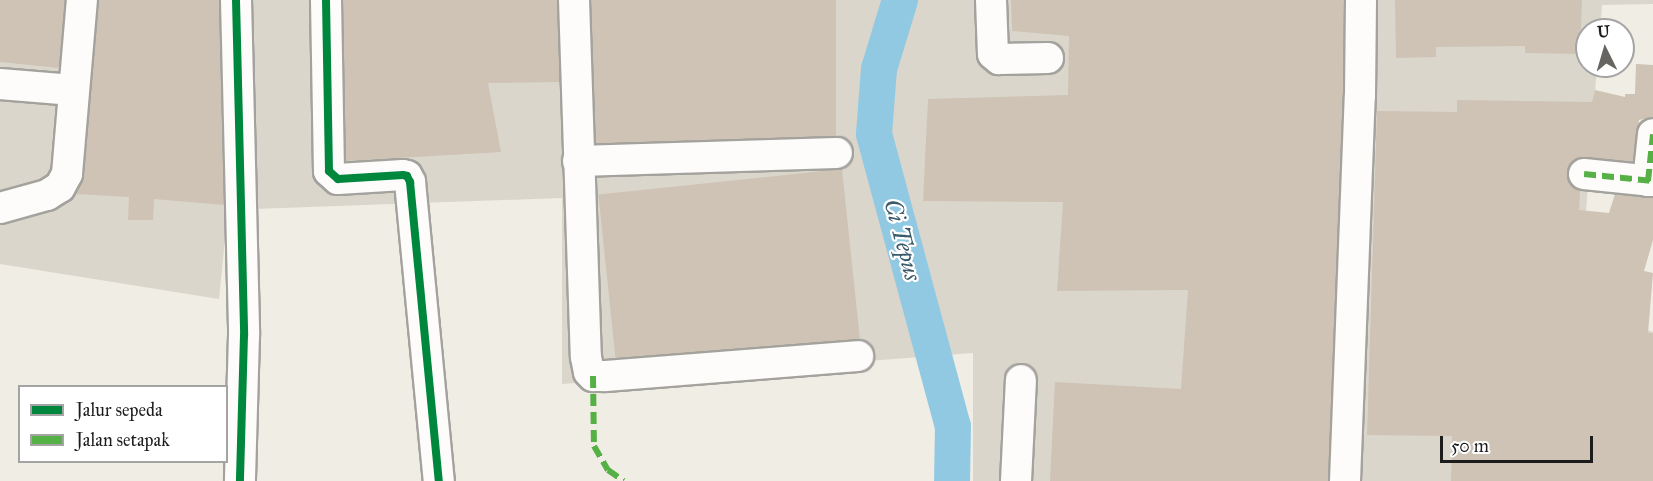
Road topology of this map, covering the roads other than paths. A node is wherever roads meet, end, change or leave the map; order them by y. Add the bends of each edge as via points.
1 (82, 0) edge
2 (236, 0) edge
3 (326, 0) edge
4 (574, 0) edge
5 (992, 0) edge
6 (1361, 0) edge
7 (1048, 58) dead end
8 (0, 84) edge
9 (73, 90) junction
10 (1653, 134) edge
11 (837, 153) dead end
12 (578, 161) junction
13 (1584, 174) dead end
14 (1651, 181) edge
15 (0, 208) edge
16 (858, 356) dead end
17 (1021, 380) dead end
18 (240, 481) edge
19 (439, 481) edge
20 (1016, 481) edge
21 (1345, 481) edge

1 - 9 street
2 - 18 street via 244,335
3 - 19 street via 329,171 338,179 403,175 410,182
4 - 12 street
5 - 7 street via 993,54 999,59
6 - 21 street
8 - 9 street
9 - 15 street via 67,174 60,187 47,195
10 - 14 street
11 - 12 street
12 - 16 street via 586,357 593,376
13 - 14 street
17 - 20 street

